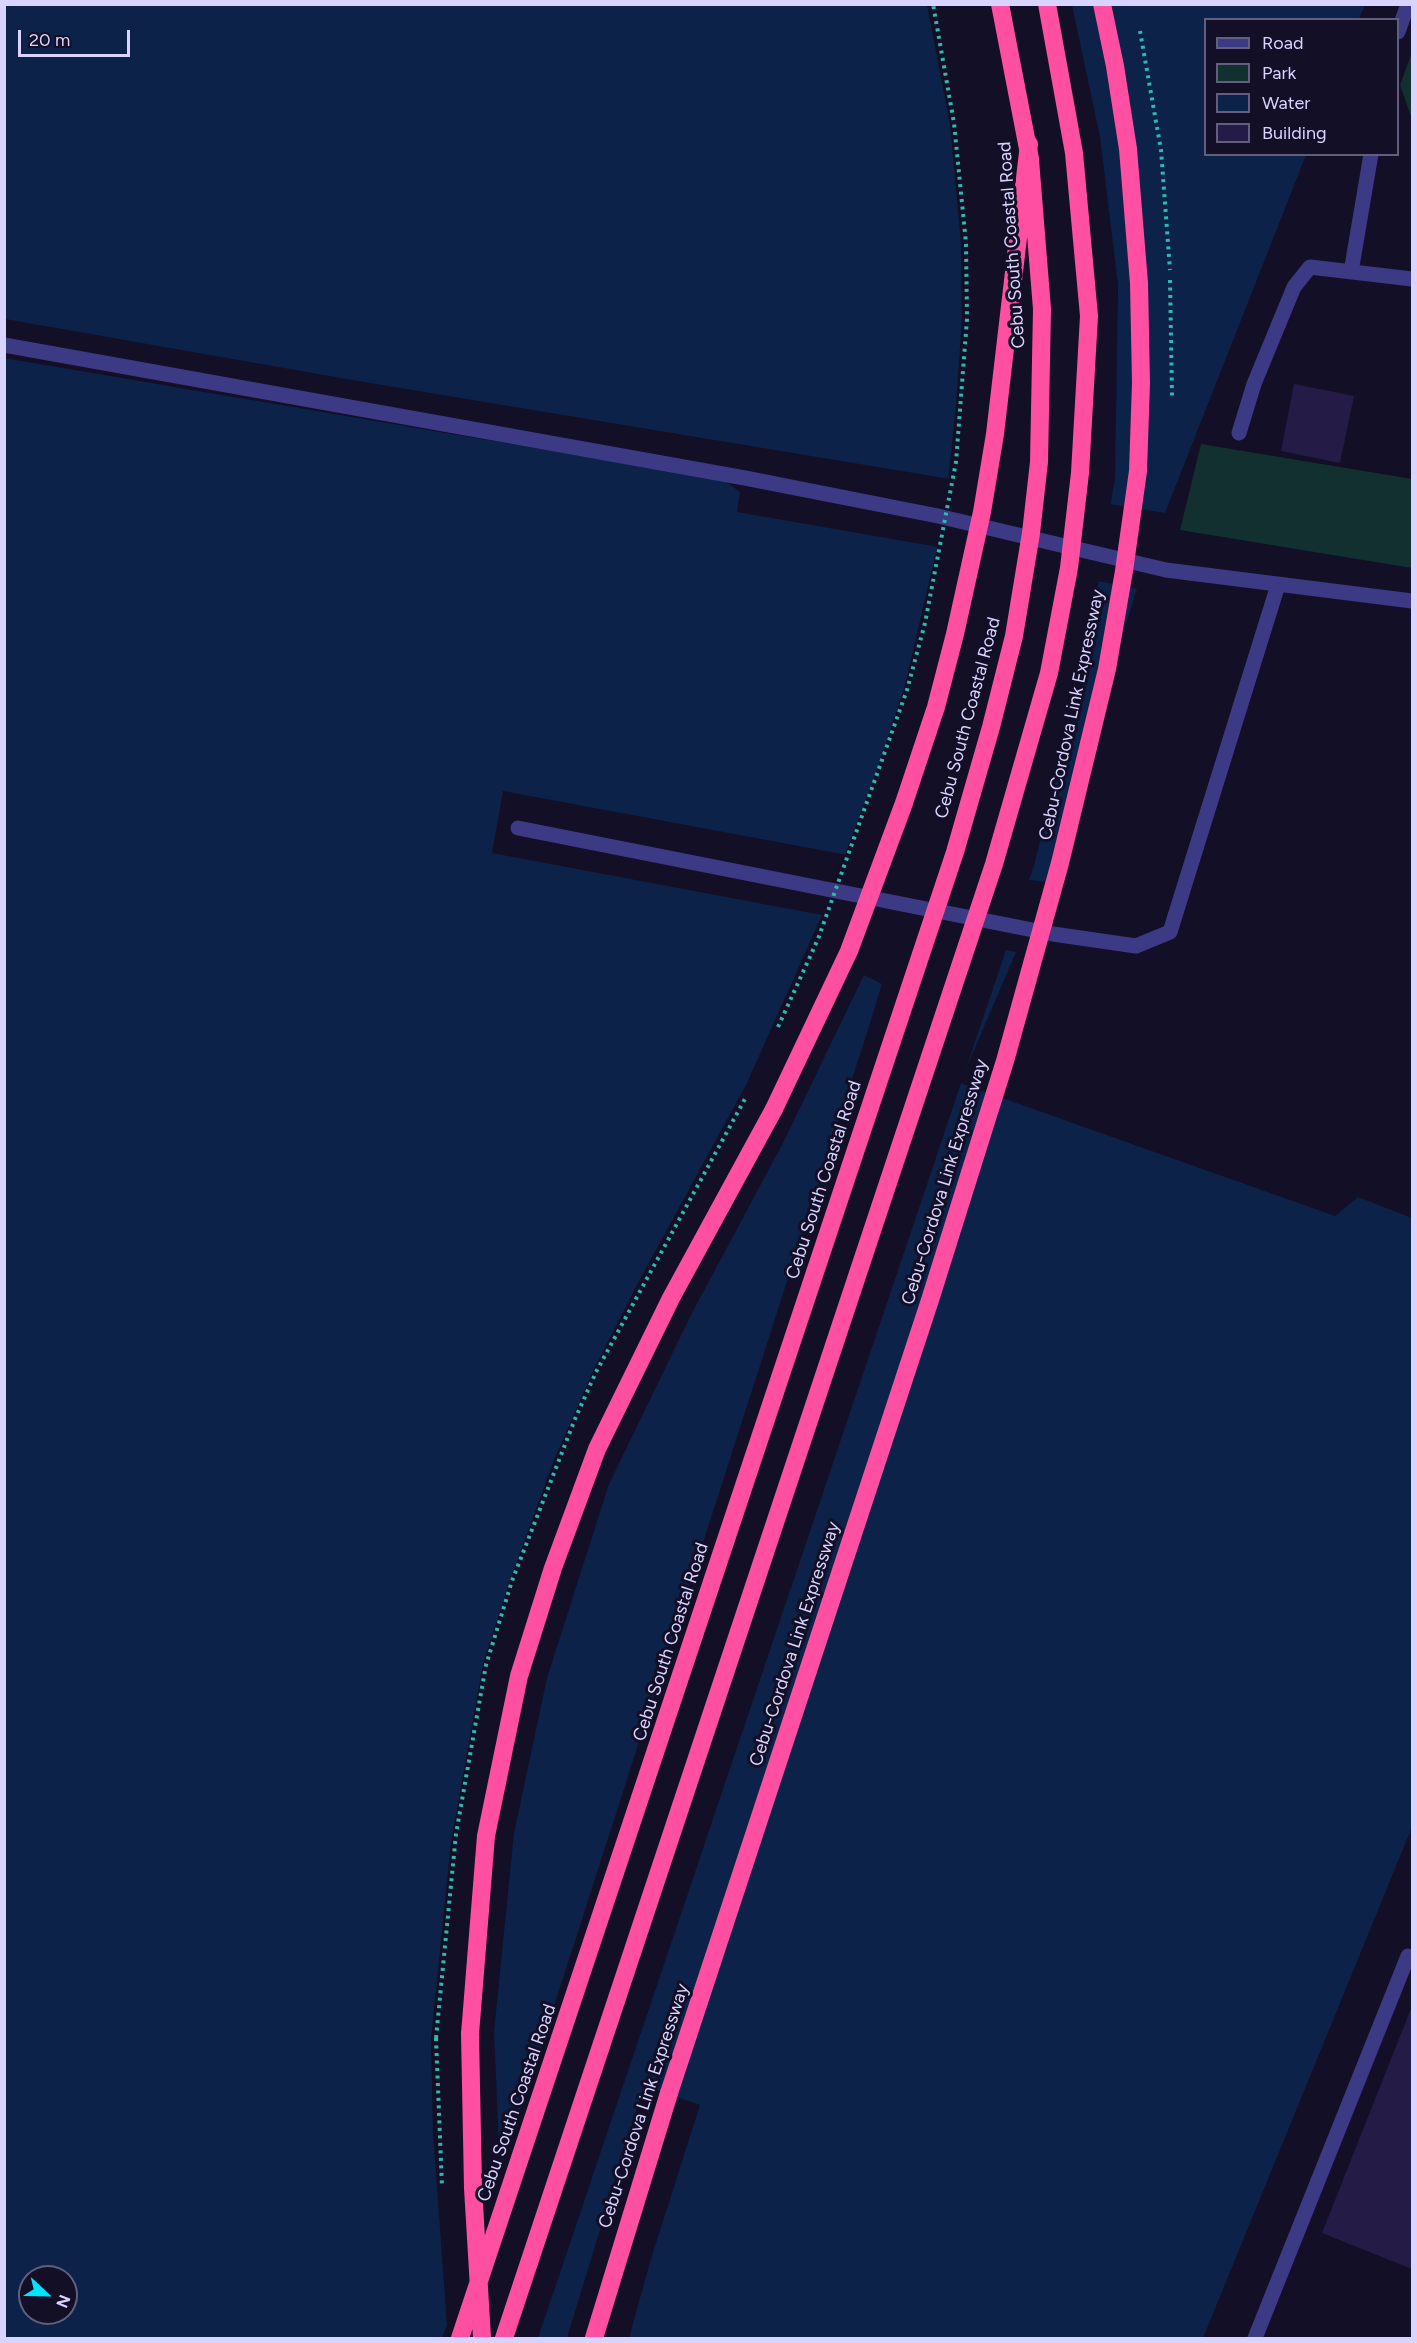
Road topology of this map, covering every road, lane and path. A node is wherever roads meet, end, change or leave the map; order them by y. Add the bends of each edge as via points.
1 (933, 4) edge
2 (1000, 4) edge
3 (1047, 4) edge
4 (1102, 4) edge
5 (1408, 4) edge
6 (1399, 29) edge
7 (1029, 144) junction
8 (1371, 156) edge
9 (1351, 272) junction
10 (1413, 279) edge
11 (4, 345) edge
12 (1239, 433) dead end
13 (1278, 585) junction
14 (1413, 601) edge
15 (518, 828) dead end
16 (775, 1034) dead end
17 (751, 1087) dead end
18 (1413, 1958) edge
19 (436, 2038) dead end
20 (460, 2338) edge
21 (482, 2338) edge
22 (504, 2338) edge
23 (594, 2338) edge
24 (1256, 2338) edge

1 - 16 path, bridge via 954,123 966,243 967,319 956,462 925,623 907,690 818,939
2 - 7 highway, Cebu South Coastal Road
3 - 22 highway, bridge via 1074,153 1089,316 1080,473 1069,568 1049,673 994,864
4 - 23 highway, Cebu-Cordova Link Expressway, bridge via 1128,149 1142,383 1138,471 1107,669 1060,863 1005,1061 669,2093
5 - 6 street
7 - 20 highway, Cebu South Coastal Road, bridge via 1042,309 1039,462 1014,636 994,716 955,852
7 - 21 highway, bridge via 995,434 982,512 955,634 908,793 849,951 779,1099 671,1298 597,1449 519,1676 486,1836 470,2034 473,2188
8 - 9 street
9 - 10 street
9 - 12 street via 1310,267 1294,287 1254,384
11 - 13 street via 745,478 938,516 1166,570
13 - 14 street
13 - 15 street via 1170,932 1136,946 1053,934
17 - 19 path, bridge via 596,1372 512,1581 486,1665 456,1834
18 - 24 street via 1407,1956

